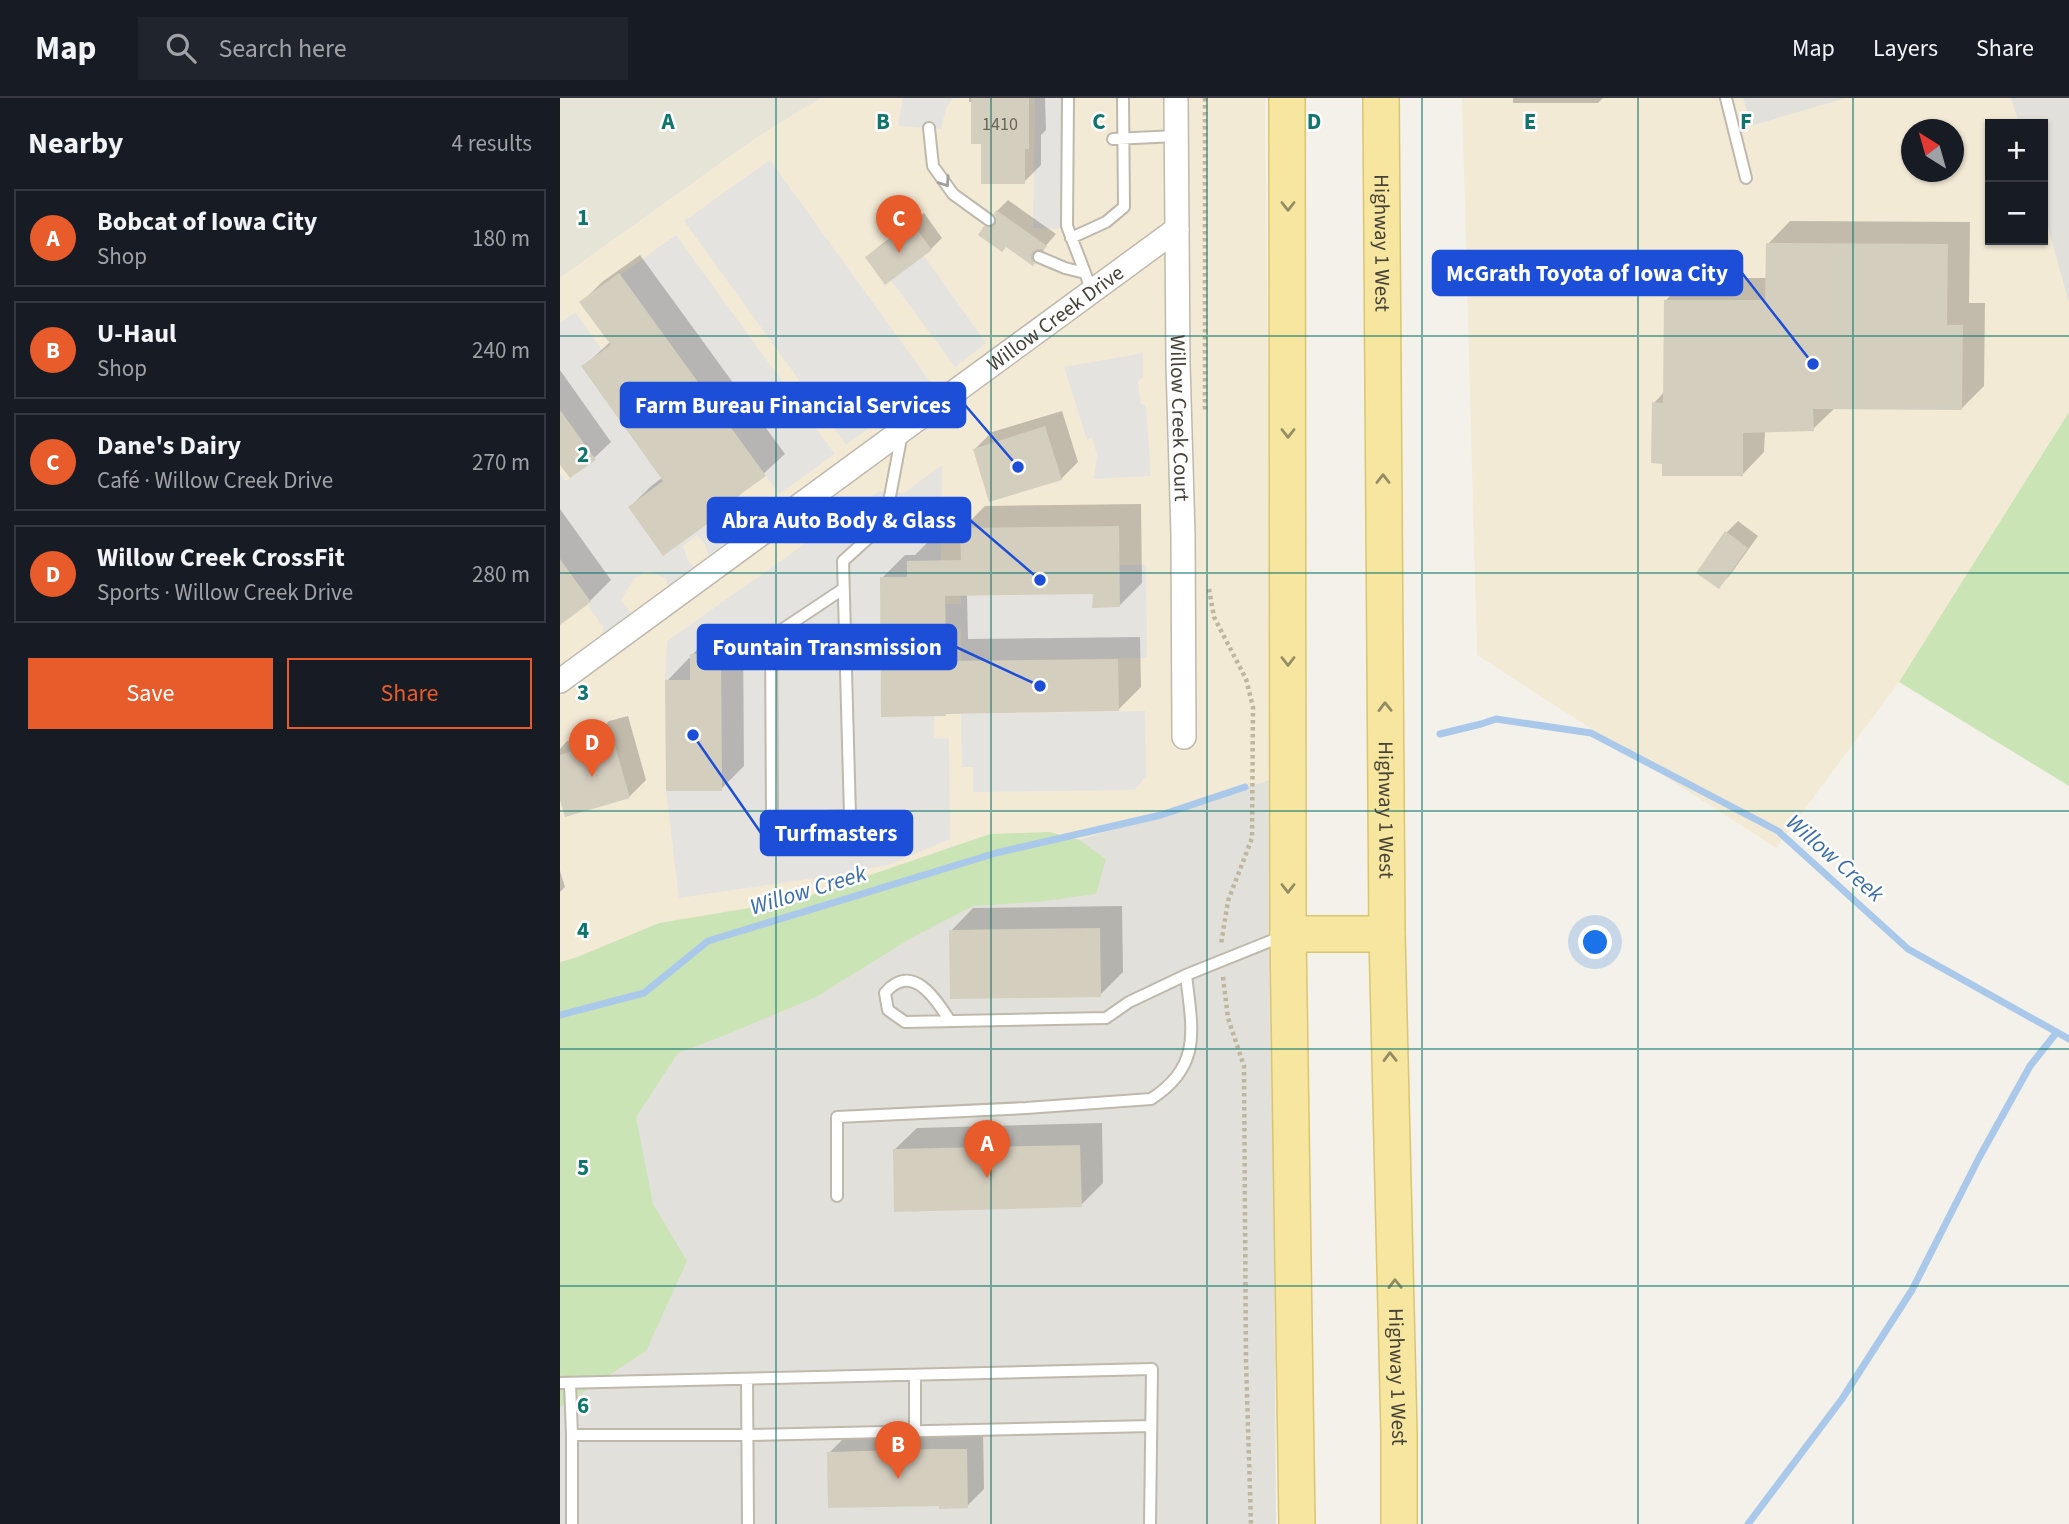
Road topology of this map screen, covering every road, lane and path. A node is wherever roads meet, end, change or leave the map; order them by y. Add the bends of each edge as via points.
1 (1068, 98) edge
2 (1124, 98) edge
3 (1176, 98) edge
4 (1205, 98) edge
5 (1287, 98) edge
6 (1381, 98) edge
7 (1726, 98) edge
8 (929, 128) dead end
9 (1177, 136) junction
10 (1119, 138) junction
11 (1746, 178) dead end
12 (989, 220) dead end
13 (1177, 229) junction
14 (1071, 238) junction
15 (1039, 257) dead end
16 (1088, 282) junction
17 (1205, 415) dead end
18 (902, 431) junction
19 (1206, 578) dead end
20 (844, 589) junction
21 (560, 681) edge
22 (1184, 737) dead end
23 (1288, 934) junction
24 (1387, 934) junction
25 (1222, 961) junction
26 (1186, 975) junction
27 (950, 1021) junction
28 (837, 1196) dead end
29 (915, 1375) junction
30 (747, 1379) junction
31 (565, 1384) edge
32 (1151, 1426) junction
33 (915, 1431) junction
34 (572, 1435) junction
35 (748, 1435) junction
36 (572, 1524) edge
37 (748, 1524) edge
38 (1150, 1524) edge
39 (1251, 1524) edge
40 (1297, 1524) edge
41 (1399, 1524) edge

1 - 14 lane via 1066,217
2 - 10 lane
3 - 9 street, Willow Creek Court
4 - 17 path
5 -> 23 main road
24 -> 6 main road, Highway 1 West
7 - 11 lane
8 -> 12 lane via 933,166 953,194
9 - 10 lane
9 - 13 street, Willow Creek Court
10 - 14 lane via 1124,207 1106,222
13 - 16 street, Willow Creek Drive
13 - 22 street, Willow Creek Court
14 - 16 lane
15 - 16 lane
16 - 18 street, Willow Creek Drive
18 - 20 lane via 885,523 843,561
18 - 21 street, Willow Creek Drive
19 - 25 path via 1214,617 1246,679 1253,707 1252,838 1228,901
20 - 20 lane via 850,816 772,819 771,637
23 - 24 main road
23 - 25 lane
23 - 40 main road
41 -> 24 main road, Highway 1 West
25 - 26 lane
25 - 39 path via 1228,1018 1244,1066
26 - 27 lane via 1106,1018
26 - 28 lane via 1192,1035 1188,1061 1167,1089 1151,1099 837,1117
27 - 27 lane via 927,989 909,981 893,984 886,993 888,1010 905,1022
29 - 30 lane
29 - 32 lane via 1152,1369
29 - 33 lane
30 - 31 lane
30 - 35 lane
31 - 34 lane
32 - 33 lane
32 - 38 lane
33 - 35 lane
34 - 35 lane
34 - 36 lane
35 - 37 lane

